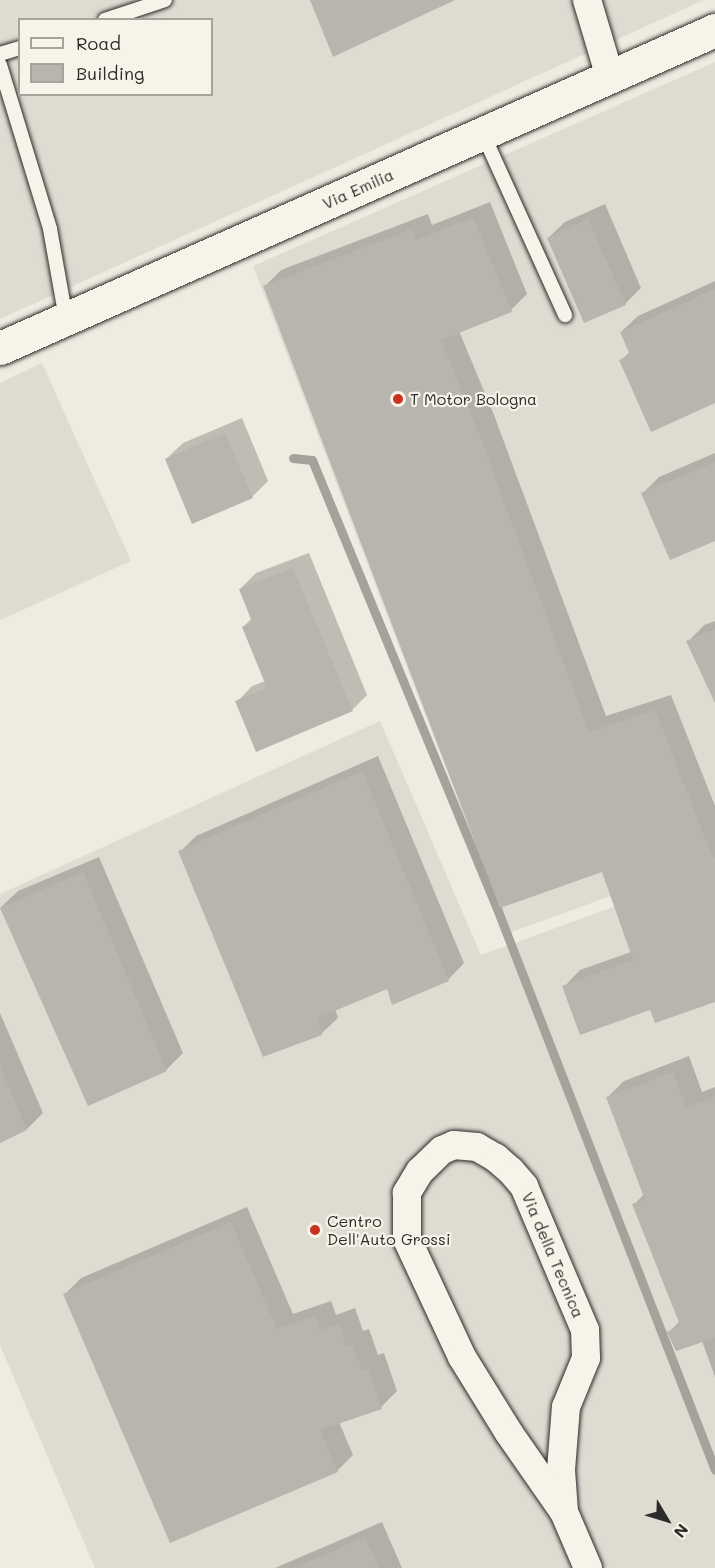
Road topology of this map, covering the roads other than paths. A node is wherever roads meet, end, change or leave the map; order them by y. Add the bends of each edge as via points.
1 (165, 0) edge
2 (587, 0) edge
3 (111, 18) edge
4 (715, 30) edge
5 (18, 49) edge
6 (0, 54) edge
7 (0, 65) edge
8 (610, 77) junction
9 (483, 134) junction
10 (565, 315) dead end
11 (66, 319) junction
12 (0, 348) edge
13 (564, 1512) junction
14 (588, 1568) edge

1 - 3 lane
2 - 8 street
4 - 8 main road, Via Emilia
5 - 6 lane
7 - 11 lane via 50,229
8 - 9 main road, Via Emilia
9 - 10 lane
9 - 11 main road, Via Emilia
11 - 12 main road, Via Emilia
13 - 13 street, Via della Tecnica via 564,1426 586,1358 585,1330 524,1186 496,1158 477,1148 454,1145 442,1150 420,1171 407,1193 407,1239 462,1357
13 - 14 street, Via della Tecnica

